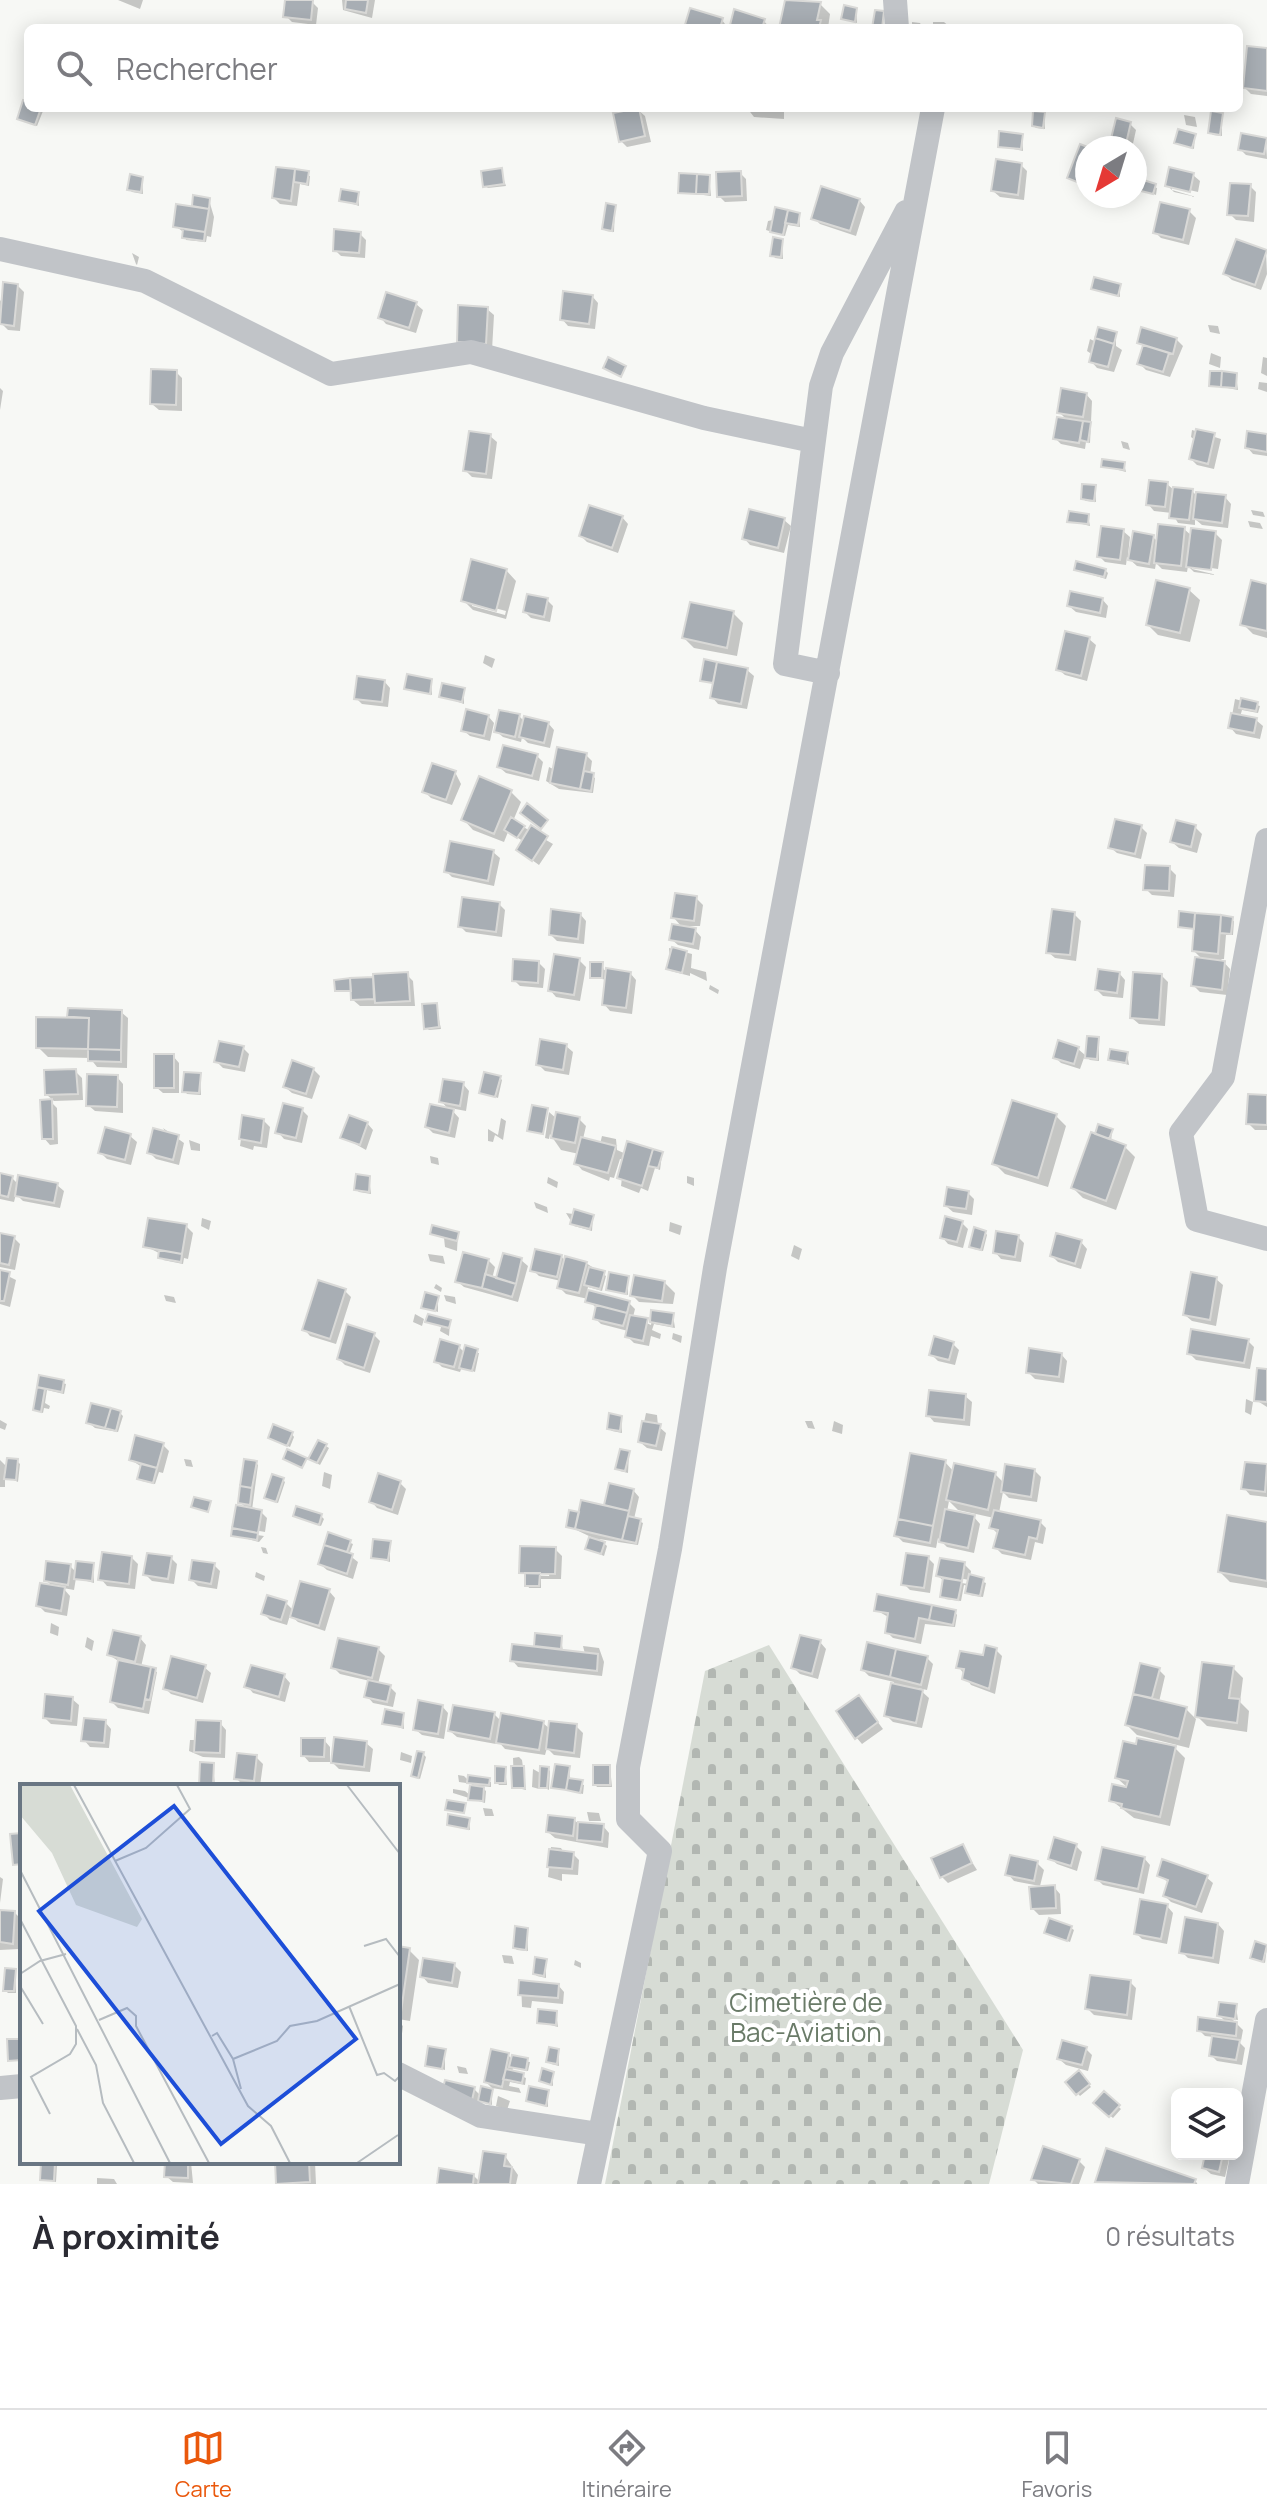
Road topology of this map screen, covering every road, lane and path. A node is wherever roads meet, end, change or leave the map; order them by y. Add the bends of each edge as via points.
1 (895, 0) edge
2 (897, 24) edge
3 (932, 112) edge
4 (918, 190) junction
5 (0, 249) edge
6 (813, 441) junction
7 (828, 673) junction
8 (1267, 840) edge
9 (1267, 1239) edge
10 (1267, 2020) edge
11 (400, 2075) edge
12 (20, 2086) edge
13 (0, 2088) edge
14 (599, 2134) junction
15 (589, 2184) edge
16 (1237, 2184) edge

1 - 2 street
3 - 4 street
4 - 6 street via 832,353
4 - 7 street
5 - 6 street via 145,281 331,374 471,352 704,418
6 - 7 street via 785,664
7 - 14 street via 715,1268 628,1767 628,1819 660,1851
8 - 9 street via 1223,1077 1181,1133 1197,1220
10 - 16 street
11 - 14 street via 481,2116
12 - 13 street
14 - 15 street

